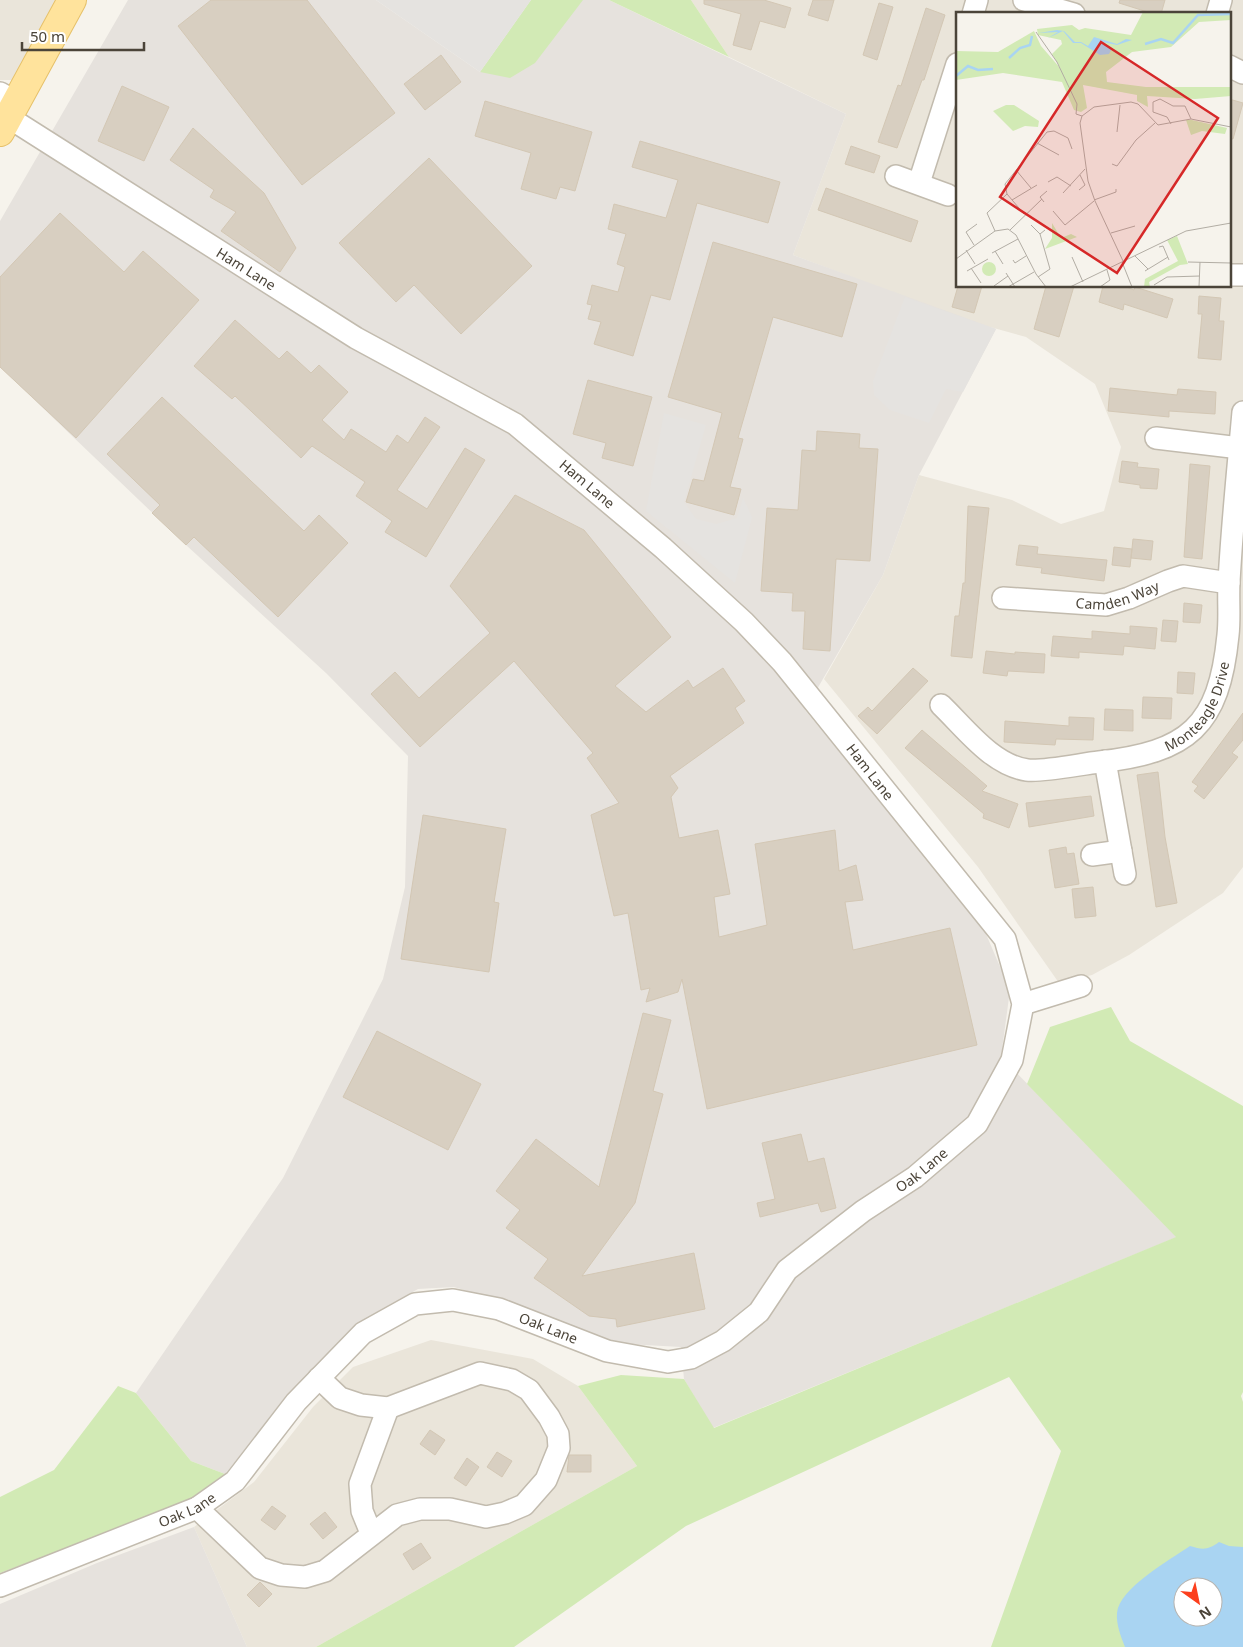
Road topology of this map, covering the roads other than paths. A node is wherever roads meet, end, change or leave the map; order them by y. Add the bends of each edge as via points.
1 (72, 0) edge
2 (1024, 0) edge
3 (1067, 12) edge
4 (1230, 66) edge
5 (956, 67) edge
6 (1243, 73) edge
7 (6, 111) edge
8 (896, 176) dead end
9 (920, 183) junction
10 (948, 194) dead end
11 (1243, 274) edge
12 (1230, 275) edge
13 (1243, 412) edge
14 (1156, 438) dead end
15 (1240, 448) junction
16 (1228, 583) junction
17 (1003, 598) dead end
18 (1236, 636) edge
19 (940, 705) dead end
20 (1105, 761) junction
21 (1121, 850) junction
22 (1092, 855) dead end
23 (1125, 874) dead end
24 (1081, 986) dead end
25 (1023, 1004) junction
26 (319, 1378) junction
27 (388, 1408) junction
28 (197, 1508) junction
29 (372, 1533) junction
30 (0, 1586) edge

1 - 7 main road
2 - 3 street
4 - 6 street
5 - 9 street
7 - 25 street, Ham Lane via 356,338 515,424 663,548 744,622 782,662 1005,939
8 - 9 street
9 - 10 street
11 - 12 street
13 - 15 street, Monteagle Drive
14 - 15 street
15 - 16 street, Monteagle Drive
16 - 17 street, Camden Way via 1183,576 1106,605
16 - 18 street, Monteagle Drive
18 - 20 street, Monteagle Drive via 1218,692 1210,708 1192,729 1160,751
19 - 20 street, Monteagle Drive via 995,756 1010,765 1028,770
20 - 21 street
21 - 22 street
21 - 23 street
24 - 25 street
25 - 26 street, Oak Lane via 1012,1060 978,1124 916,1177 863,1211 787,1270 759,1312 724,1341 691,1358 668,1362 607,1351 499,1309 453,1300 415,1304 363,1333
26 - 27 street via 340,1398 360,1405
26 - 28 street, Oak Lane via 296,1402 235,1481
27 - 29 street via 360,1484 362,1511
27 - 29 street via 480,1373 512,1380 529,1390 550,1417 560,1448 546,1480 524,1505 486,1517 450,1509 420,1509 397,1515
28 - 29 street via 260,1568 280,1575 305,1577 325,1571
28 - 30 street, Oak Lane

